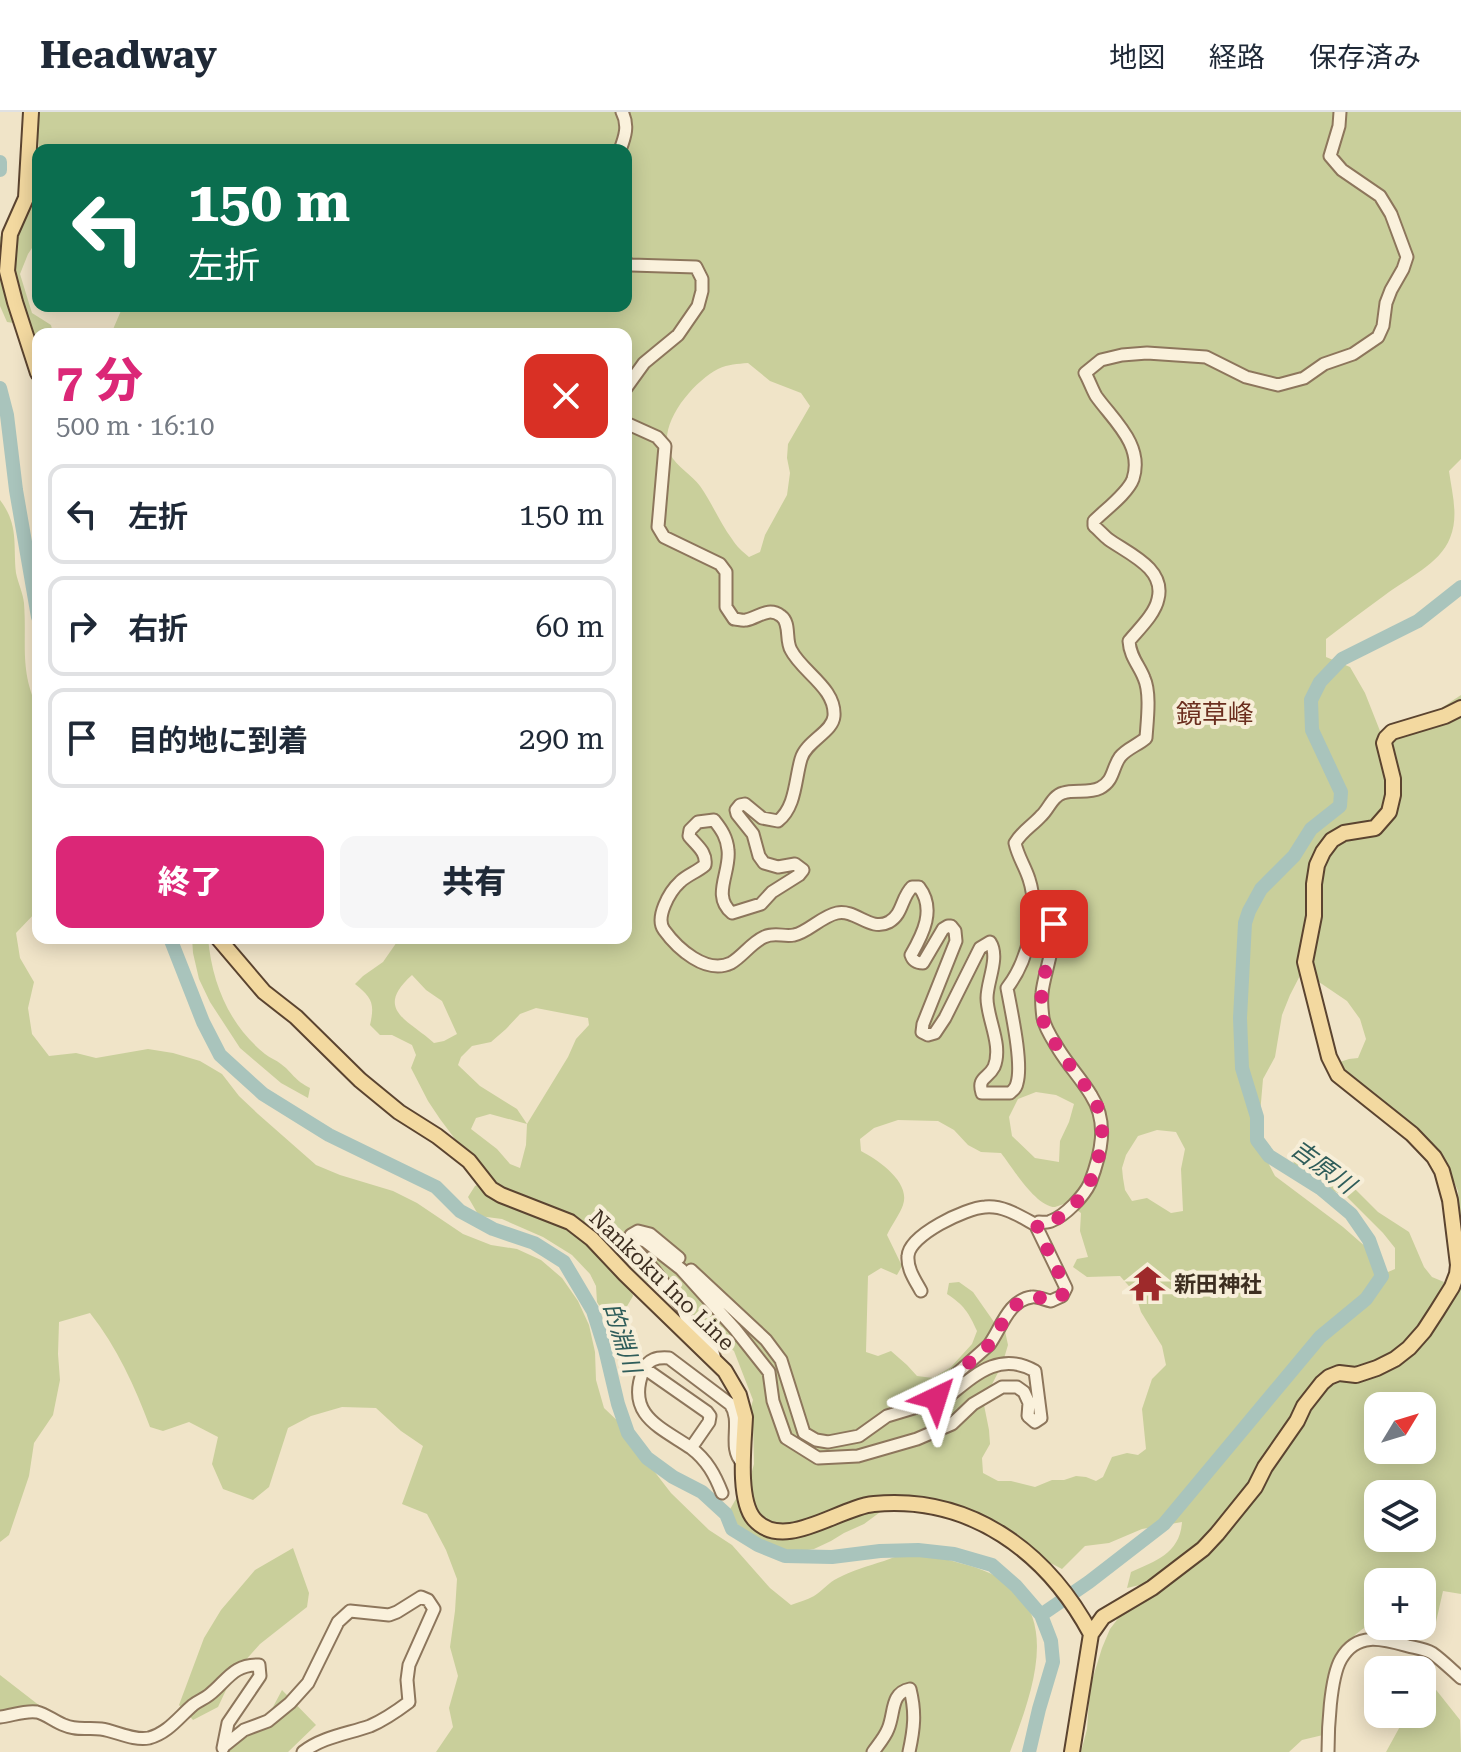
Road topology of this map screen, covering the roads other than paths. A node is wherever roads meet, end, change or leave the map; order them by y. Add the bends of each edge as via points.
1 (31, 112) edge
2 (622, 112) edge
3 (1340, 112) edge
4 (622, 144) edge
5 (632, 265) edge
6 (32, 354) edge
7 (632, 380) edge
8 (632, 426) edge
9 (1461, 708) edge
10 (1034, 910) junction
11 (223, 944) edge
12 (1038, 1226) junction
13 (631, 1237) junction
14 (921, 1291) dead end
15 (715, 1360) junction
16 (644, 1368) junction
17 (936, 1392) junction
18 (691, 1448) junction
19 (743, 1462) junction
20 (722, 1493) dead end
21 (1091, 1634) junction
22 (1461, 1678) edge
23 (0, 1717) edge
24 (223, 1749) edge
25 (303, 1752) edge
26 (873, 1752) edge
27 (909, 1752) edge
28 (1072, 1752) edge
29 (1328, 1752) edge

1 - 6 main road via 26,198 10,234 7,271
2 - 4 street via 627,123
3 - 10 street via 1330,156 1380,196 1407,257 1386,303 1378,337 1304,378 1278,385 1246,377 1206,357 1147,353 1101,360 1085,373 1128,436 1134,465 1125,491 1094,526 1140,558 1159,587 1158,601 1129,641 1147,685 1148,718 1146,738 1122,754 1111,780 1087,792 1060,794 1020,834 1017,855 1030,881
5 - 7 street via 696,267 702,279 698,306 686,324
8 - 10 street via 665,446 658,527 664,537 720,564 726,572 726,607 734,619 779,614 786,622 789,648 833,706 830,726 801,757 786,815 778,821 762,818 745,804 736,810 764,863 795,864 803,870 761,904 732,913 722,896 729,851 725,834 714,820 694,824 689,836 704,852 705,865 677,884 660,922 678,947 705,963 730,963 760,939 796,935 837,913 871,924 888,922 899,914 906,893 919,887 926,922 913,960 923,963 948,926 956,941 922,1032 935,1033 980,948 990,942 994,955 987,1003 996,1050 994,1067 980,1088 982,1093 1010,1093 1018,1078 1007,988 1023,961
9 - 21 main road via 1386,738 1393,779 1389,812 1375,828 1344,833 1323,852 1305,962 1338,1075 1412,1134 1442,1171 1458,1265 1452,1287 1424,1331 1395,1359 1356,1375 1339,1373 1322,1383 1255,1487 1217,1534 1152,1588 1103,1617
10 - 12 street via 1047,910 1054,924 1041,996 1045,1026 1099,1109 1102,1126 1099,1160 1087,1189 1069,1209
11 - 15 main road, Nankoku Ino Line via 264,992 360,1080 461,1154 491,1189 580,1229
12 - 14 street via 1005,1209 984,1207 943,1221 911,1245 910,1270
12 - 17 street via 1066,1288 1062,1296 1051,1301 1033,1296 1016,1303 989,1345
13 - 15 street
13 - 17 street via 638,1231 650,1234 766,1340 781,1360 804,1433 816,1440 859,1436
13 - 17 street via 645,1241 681,1269 735,1329 769,1372 786,1438 818,1458 858,1456 917,1439 952,1424 1002,1387 1024,1392 1028,1416 1035,1422 1041,1418 1035,1371 1013,1364 978,1373 945,1399 939,1401
15 - 19 main road, Nankoku Ino Line via 743,1406
16 - 18 street via 638,1385 641,1409
16 - 18 street via 710,1416
16 - 19 street via 653,1359 669,1358 730,1404 737,1418 736,1450
18 - 20 street via 709,1465
19 - 21 main road, Nankoku Ino Line via 750,1513 771,1529 800,1530 871,1504 933,1506 983,1522 1037,1561 1062,1588
21 - 28 main road
22 - 29 street via 1432,1653 1375,1638 1356,1644 1339,1661
23 - 24 street via 37,1712 78,1729 148,1738 162,1733 239,1668 259,1665 260,1676 228,1723
24 - 25 street via 290,1703 308,1683 338,1622 350,1611 389,1615 421,1597 428,1600 434,1609 409,1665 409,1702 372,1725
26 - 27 street via 889,1728 897,1695 910,1689 914,1729

